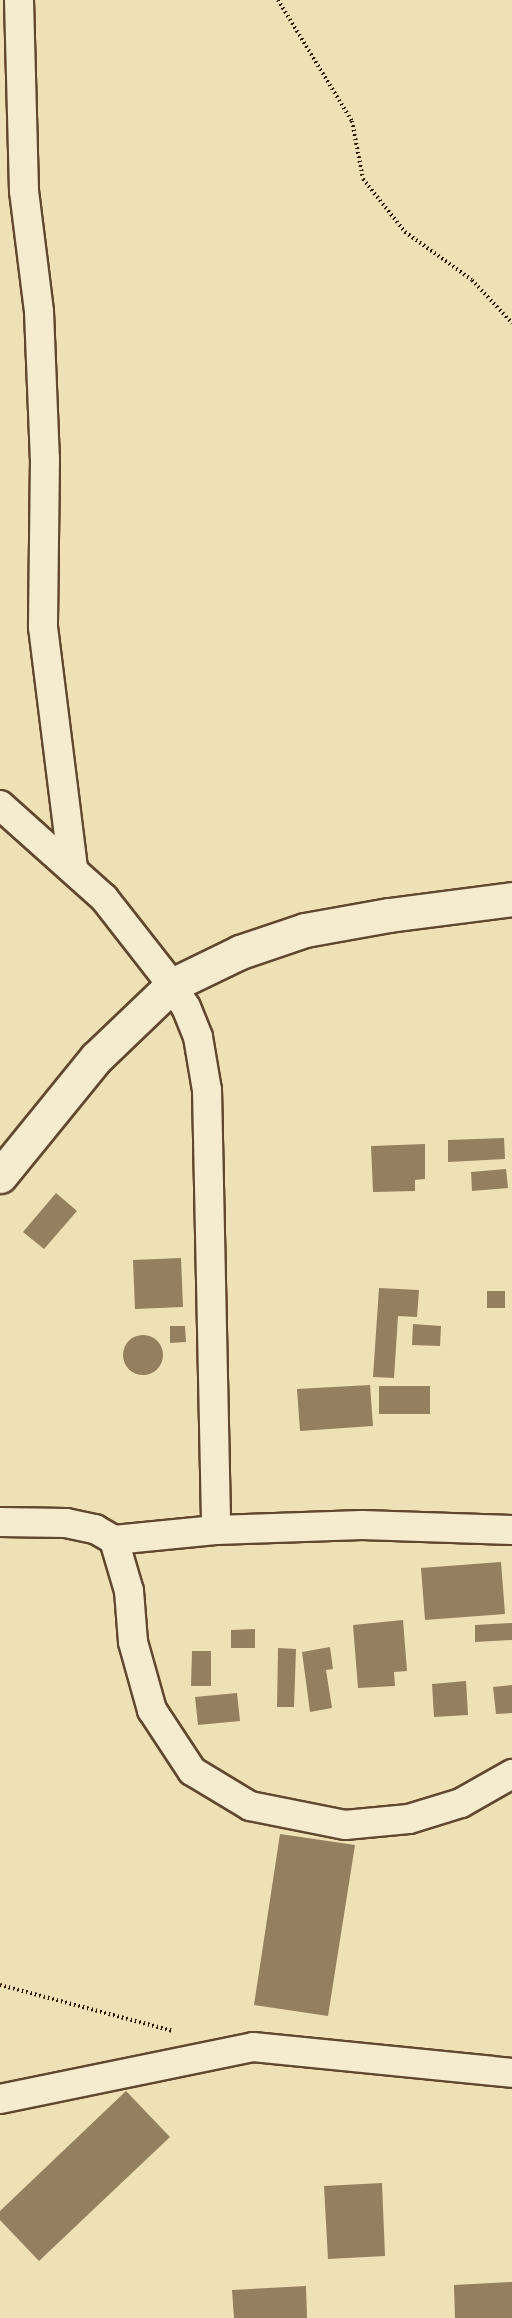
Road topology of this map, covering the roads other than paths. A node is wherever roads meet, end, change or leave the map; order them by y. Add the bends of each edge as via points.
1 (19, 0) edge
2 (0, 805) edge
3 (73, 868) junction
4 (512, 899) edge
5 (172, 985) junction
6 (0, 1176) edge
7 (0, 1522) edge
8 (216, 1530) junction
9 (512, 1530) edge
10 (114, 1540) junction
11 (512, 1774) edge
12 (512, 2073) edge
13 (0, 2099) edge

1 - 3 street via 24,191 39,312 45,459 43,627
2 - 3 street
3 - 5 street via 104,898
4 - 5 street via 305,930 240,951
5 - 6 street via 96,1059
5 - 8 street via 198,1036 207,1090
7 - 10 street via 66,1523 95,1529
8 - 9 street via 362,1525
8 - 10 street
10 - 11 street via 129,1592 133,1642 152,1710 192,1771 250,1806 345,1825 409,1819 461,1803
12 - 13 street via 253,2047

